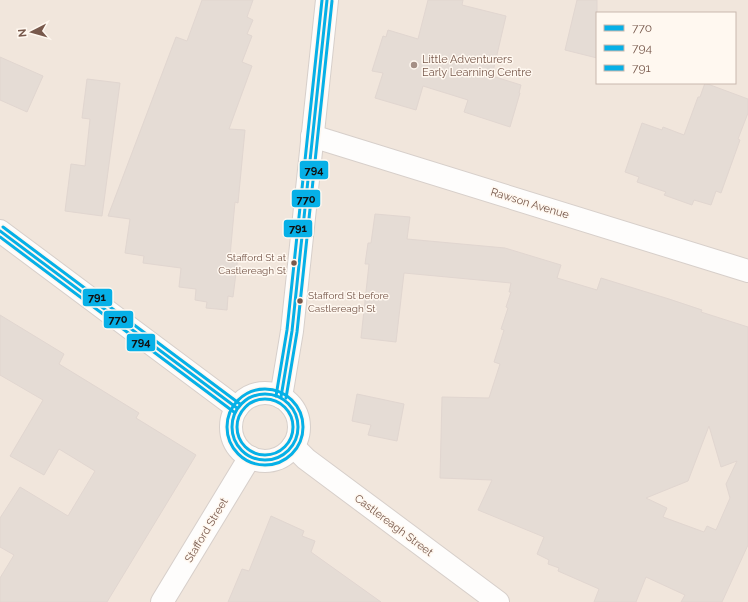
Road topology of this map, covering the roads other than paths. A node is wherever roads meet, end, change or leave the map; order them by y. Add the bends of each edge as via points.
1 (327, 0) edge
2 (312, 136) junction
3 (0, 231) edge
4 (748, 271) edge
5 (281, 397) junction
6 (237, 408) junction
7 (293, 446) junction
8 (250, 457) junction
9 (162, 602) edge
10 (498, 602) edge

1 - 2 street
2 - 4 street, Rawson Avenue
2 - 5 street via 292,331
3 - 6 street
5 - 6 street via 270,394 254,395
5 - 7 street via 297,416 298,435
6 - 8 street via 232,419 232,436 237,446
7 - 8 street via 284,455 273,460 261,461
7 - 10 street, Castlereagh Street via 306,460
8 - 9 street, Stafford Street

